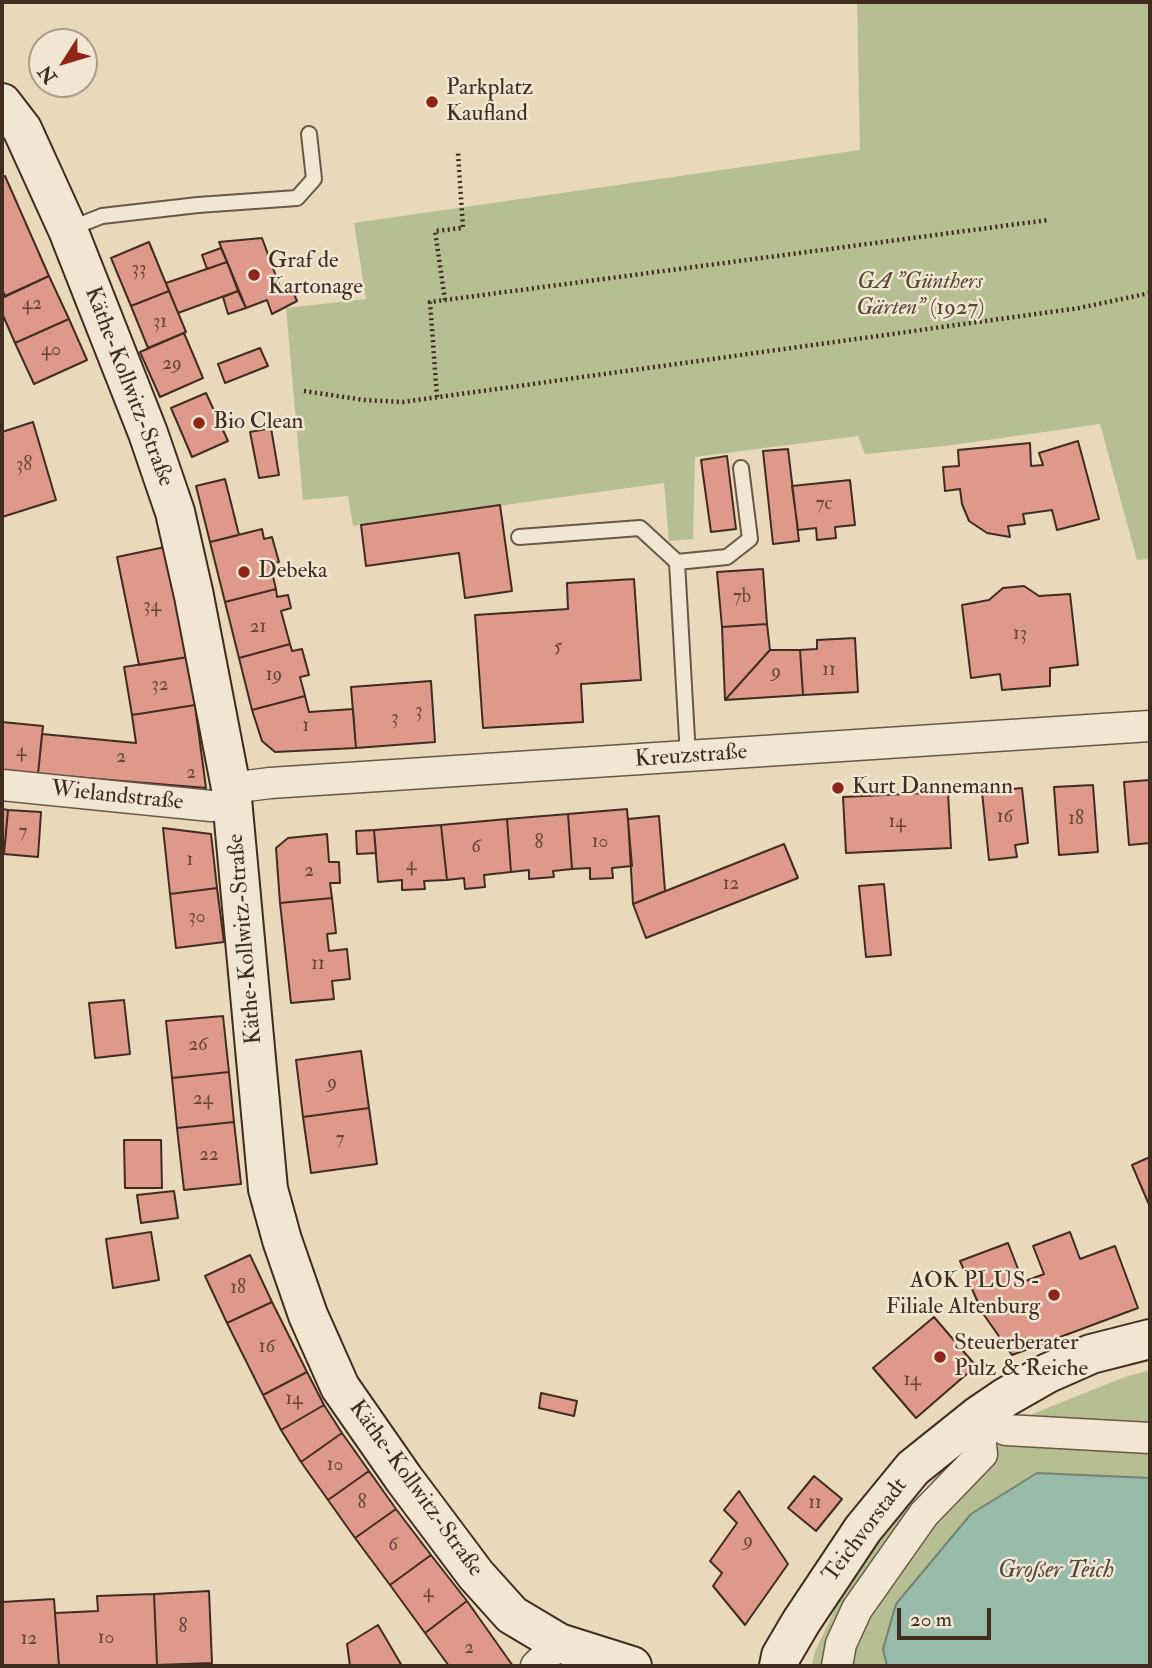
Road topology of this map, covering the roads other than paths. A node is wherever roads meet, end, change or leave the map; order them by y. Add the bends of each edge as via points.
1 (2, 103) edge
2 (309, 134) dead end
3 (68, 230) junction
4 (741, 468) dead end
5 (519, 537) dead end
6 (677, 562) junction
7 (1150, 726) edge
8 (688, 757) junction
9 (2, 785) edge
10 (232, 797) junction
11 (1150, 1339) edge
12 (978, 1416) junction
13 (1150, 1438) edge
14 (547, 1655) edge
15 (632, 1666) edge
16 (779, 1666) edge
17 (837, 1666) edge

1 - 3 street, Käthe-Kollwitz-Straße via 22,129
2 - 3 lane via 314,178 297,198 102,216
3 - 10 street, Käthe-Kollwitz-Straße via 175,512
4 - 6 lane via 750,539 727,557
5 - 6 lane via 640,528
6 - 8 lane
7 - 8 street, Kreuzstraße
8 - 10 street, Kreuzstraße via 270,783
9 - 10 street, Wielandstraße via 211,806
10 - 14 street, Käthe-Kollwitz-Straße via 268,1189 308,1315 340,1387 404,1479
11 - 12 street, Teichvorstadt via 1091,1354 1048,1373
12 - 13 street via 1006,1430
12 - 16 street, Teichvorstadt via 913,1468 863,1530 801,1622
12 - 17 street via 982,1454 924,1514 857,1609 841,1644
14 - 15 street, Käthe-Kollwitz-Straße

